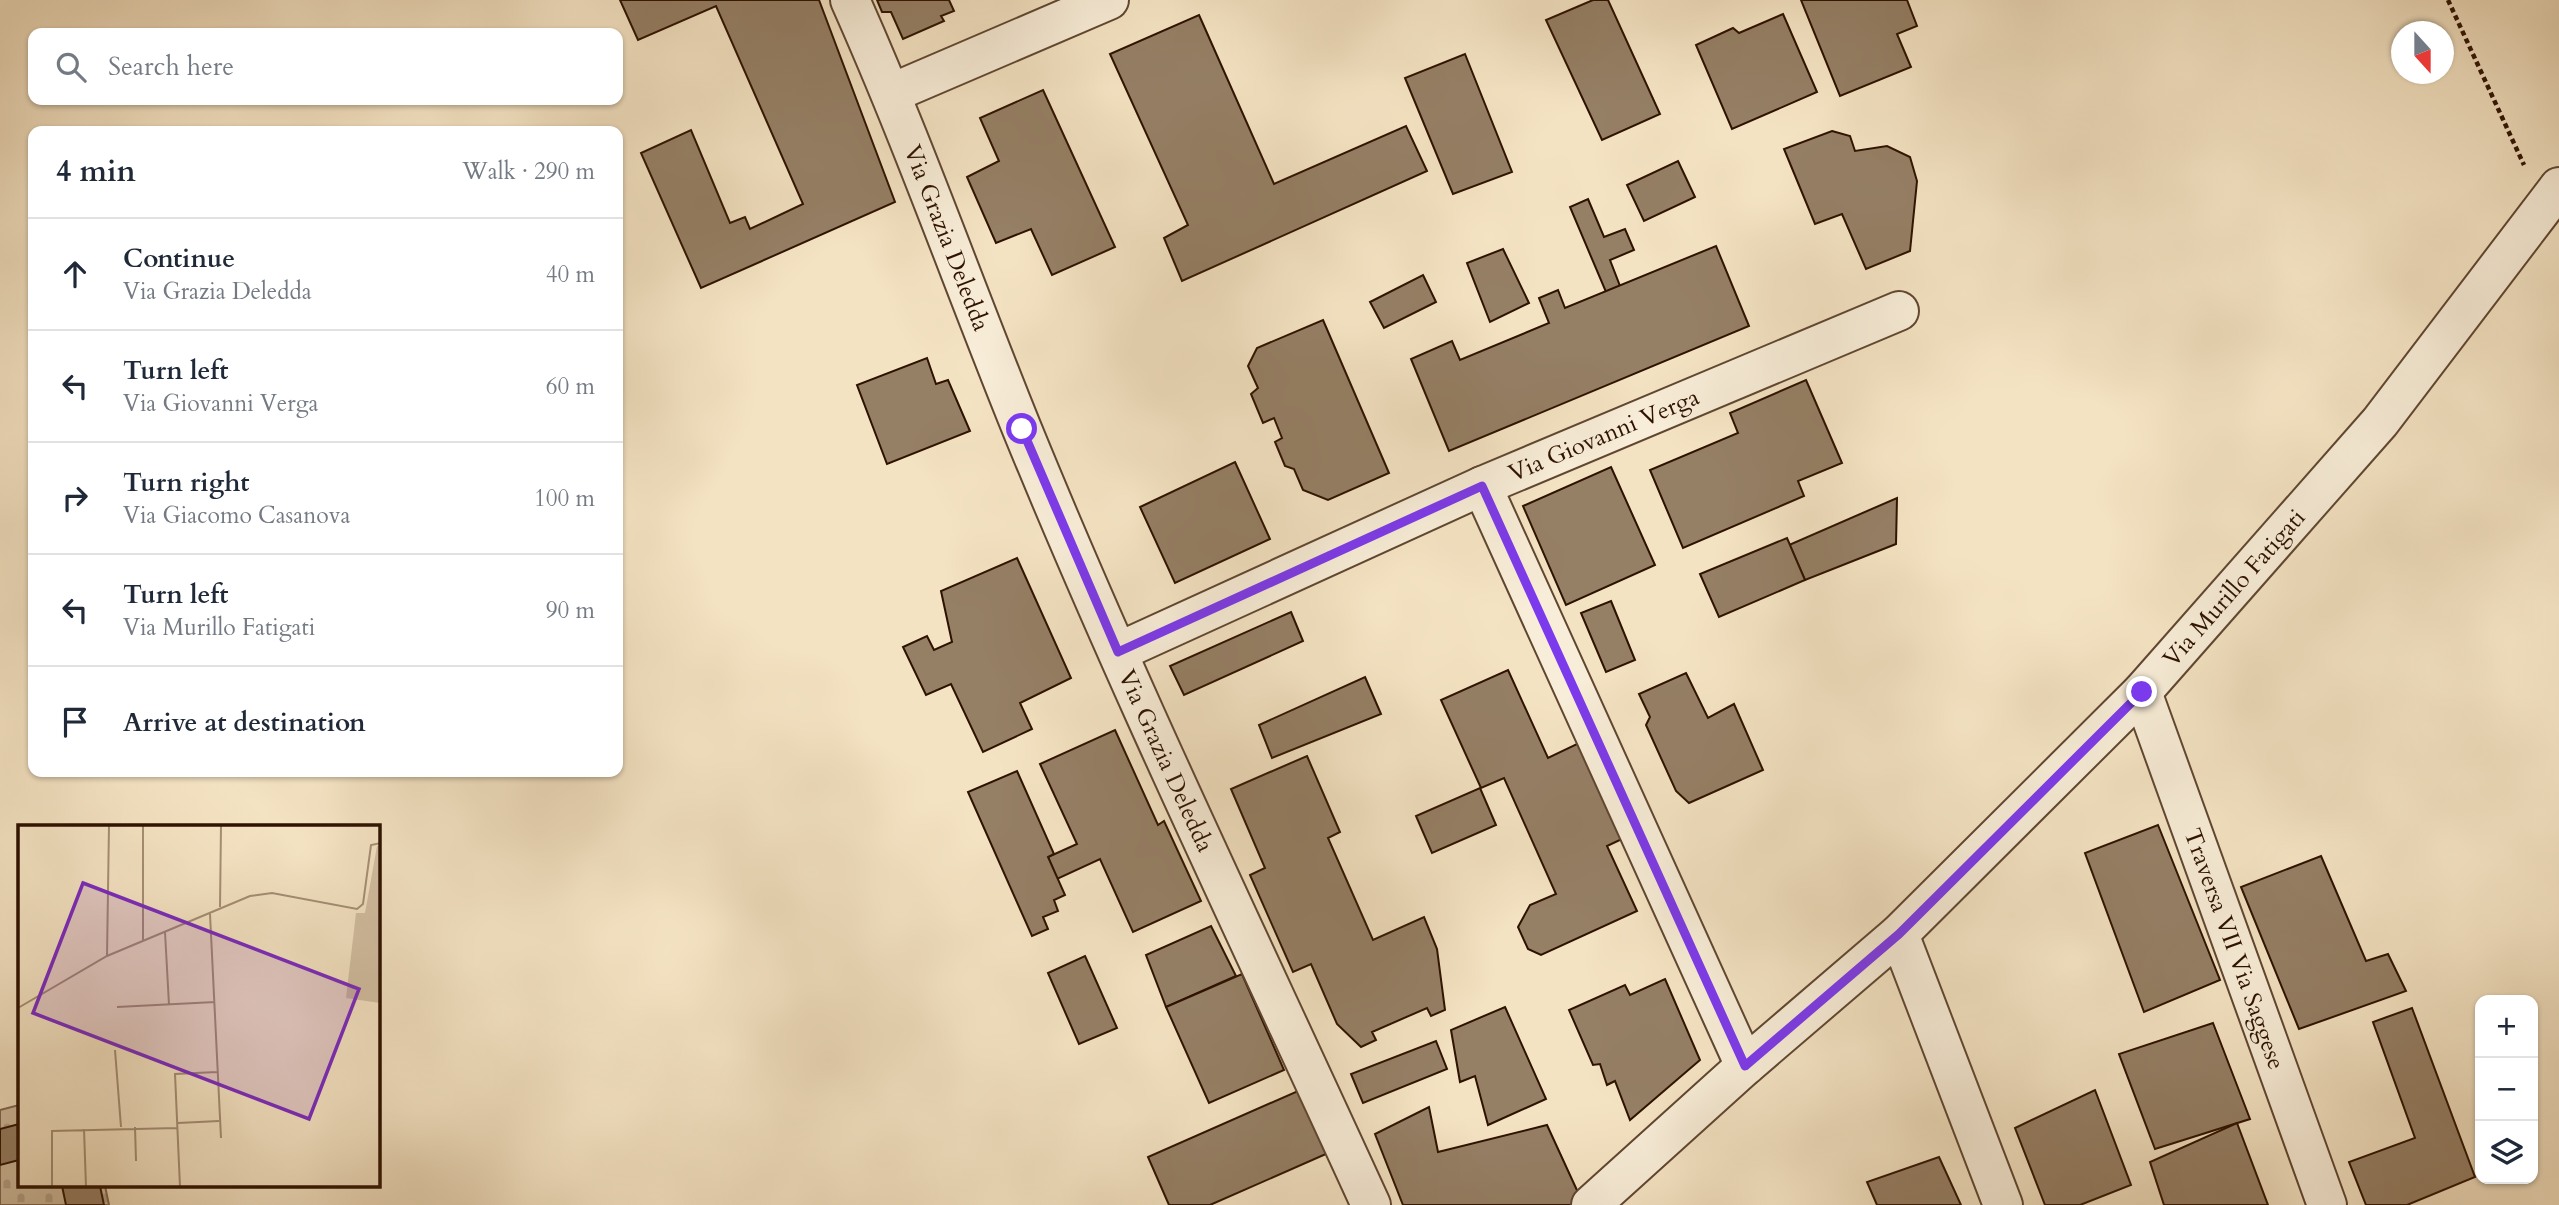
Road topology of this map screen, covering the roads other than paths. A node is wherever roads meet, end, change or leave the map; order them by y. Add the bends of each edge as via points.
1 (850, 0) edge
2 (1109, 0) edge
3 (892, 93) junction
4 (2551, 198) edge
5 (1899, 311) dead end
6 (1482, 486) junction
7 (1118, 652) junction
8 (2142, 692) junction
9 (1899, 934) junction
10 (1745, 1066) junction
11 (1371, 1205) edge
12 (1591, 1205) edge
13 (2003, 1205) edge
14 (2327, 1205) edge

1 - 3 street, Via Grazia Deledda
2 - 3 street
3 - 7 street, Via Grazia Deledda via 1022,429
4 - 8 street, Via Murillo Fatigati via 2380,422
5 - 6 street, Via Giovanni Verga
6 - 7 street, Via Giovanni Verga
6 - 10 street
7 - 11 street, Via Grazia Deledda
8 - 9 street, Via Murillo Fatigati
8 - 14 street, Traversa VII Via Saggese
9 - 10 street, Via Murillo Fatigati
9 - 13 street
10 - 12 street, Via Murillo Fatigati

